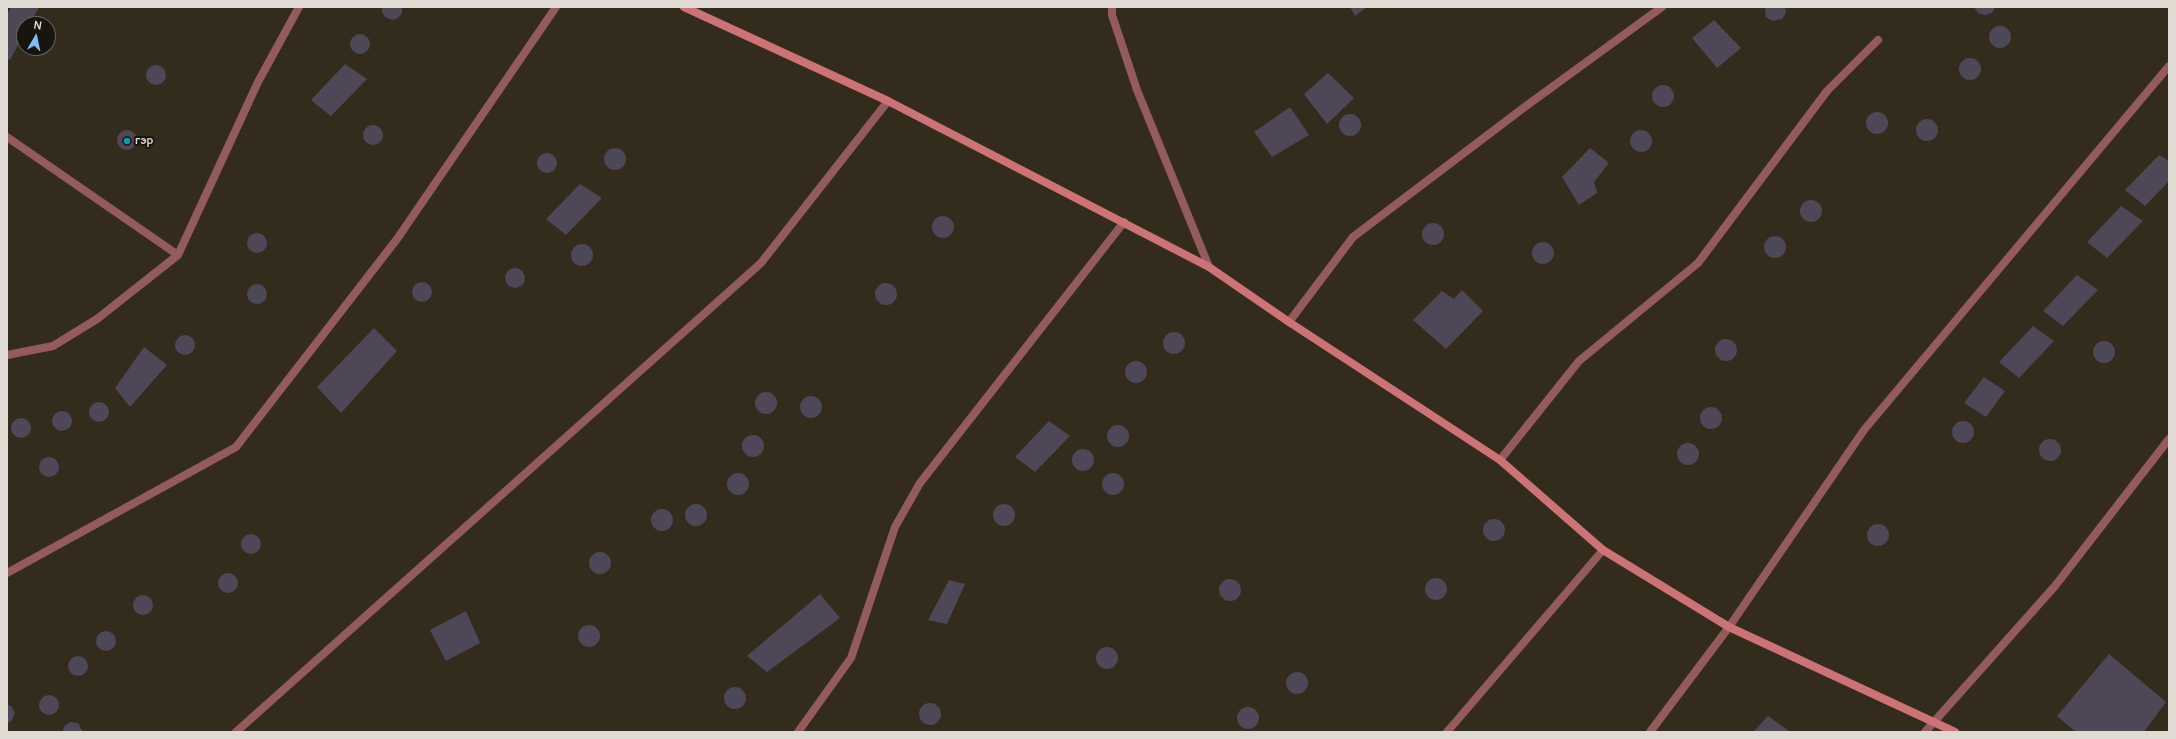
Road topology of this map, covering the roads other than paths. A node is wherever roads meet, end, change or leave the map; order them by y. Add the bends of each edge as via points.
1 (300, 7) edge
2 (556, 7) edge
3 (684, 7) edge
4 (1112, 7) edge
5 (1662, 7) edge
6 (1878, 40) dead end
7 (2169, 66) edge
8 (888, 101) junction
9 (7, 137) edge
10 (1124, 222) junction
11 (178, 255) junction
12 (1209, 267) junction
13 (1289, 322) junction
14 (7, 355) edge
15 (2169, 438) edge
16 (1500, 460) junction
17 (1603, 550) junction
18 (7, 573) edge
19 (1729, 627) junction
20 (1933, 722) junction
21 (236, 732) edge
22 (798, 732) edge
23 (1447, 732) edge
24 (1650, 732) edge
25 (1925, 732) edge
26 (1955, 732) edge

1 - 11 street via 258,82
2 - 18 street via 397,239 236,447
3 - 8 street
4 - 12 street via 1112,15 1137,90
5 - 13 street via 1353,237
6 - 16 street via 1827,91 1698,263 1579,361
7 - 19 street via 1864,430
8 - 10 street
8 - 21 street via 761,263
9 - 11 street
10 - 12 street
10 - 22 street via 920,483 895,527 851,658
11 - 14 street via 97,319 52,346
12 - 13 street
13 - 16 street
15 - 20 street via 2055,586
16 - 17 street
17 - 19 street
17 - 23 street
19 - 20 street
19 - 24 street
20 - 25 street
20 - 26 street

